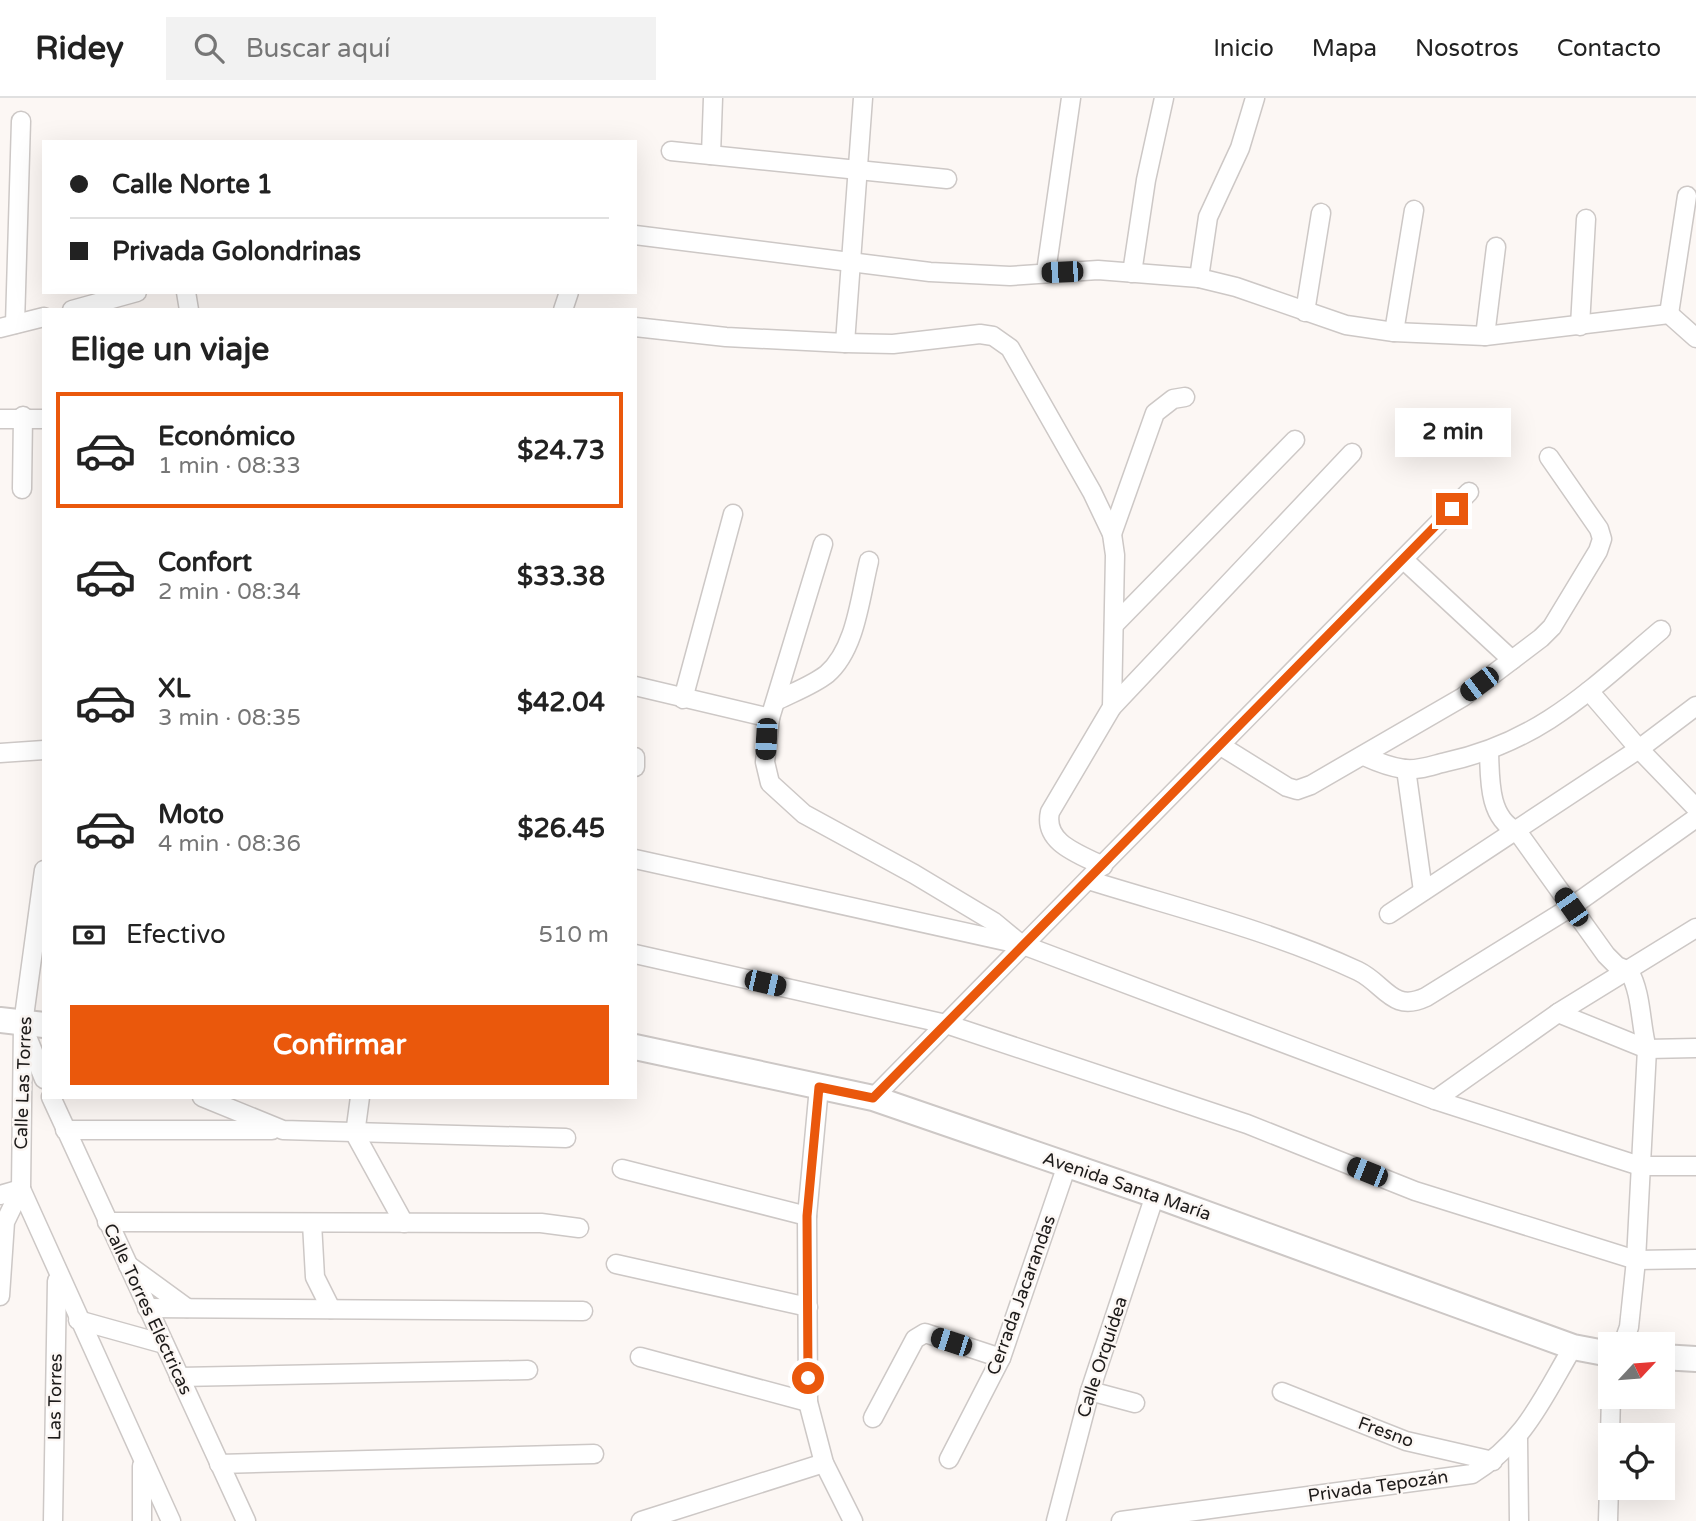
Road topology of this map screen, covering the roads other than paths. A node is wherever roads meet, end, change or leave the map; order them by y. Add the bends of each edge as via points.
1 (713, 98) edge
2 (863, 98) edge
3 (1071, 98) edge
4 (1164, 98) edge
5 (1255, 98) edge
6 (20, 121) dead end
7 (671, 151) dead end
8 (711, 155) junction
9 (857, 170) junction
10 (947, 179) dead end
11 (1687, 196) dead end
12 (1414, 210) dead end
13 (1321, 213) dead end
14 (1586, 219) dead end
15 (637, 235) edge
16 (1496, 247) dead end
17 (851, 263) junction
18 (1046, 272) junction
19 (1132, 273) junction
20 (1199, 278) junction
21 (130, 294) edge
22 (79, 308) edge
23 (1305, 312) junction
24 (1669, 314) junction
25 (42, 318) edge
26 (8, 326) edge
27 (1580, 326) junction
28 (637, 327) edge
29 (1693, 328) edge
30 (1394, 332) junction
31 (1485, 336) junction
32 (845, 343) junction
33 (1185, 397) dead end
34 (23, 416) junction
35 (0, 419) edge
36 (42, 419) edge
37 (1295, 440) dead end
38 (1352, 453) dead end
39 (1549, 457) dead end
40 (22, 489) dead end
41 (1469, 492) dead end
42 (733, 514) dead end
43 (1112, 534) junction
44 (823, 544) dead end
45 (1404, 560) junction
46 (869, 561) dead end
47 (1114, 625) junction
48 (1661, 630) dead end
49 (1512, 660) junction
50 (637, 687) edge
51 (1589, 691) junction
52 (683, 699) junction
53 (778, 700) junction
54 (1696, 706) edge
55 (1112, 707) junction
56 (769, 718) junction
57 (1221, 746) junction
58 (1639, 749) junction
59 (42, 750) edge
60 (1489, 751) junction
61 (0, 753) edge
62 (1364, 756) junction
63 (1406, 769) junction
64 (1696, 808) edge
65 (1696, 818) edge
66 (1517, 831) junction
67 (637, 859) edge
68 (1103, 866) junction
69 (1088, 880) junction
70 (42, 884) edge
71 (1423, 891) junction
72 (1571, 907) junction
73 (1389, 914) dead end
74 (1696, 928) edge
75 (1023, 945) junction
76 (637, 954) edge
77 (1629, 971) junction
78 (1558, 1013) junction
79 (22, 1023) edge
80 (946, 1024) junction
81 (637, 1047) edge
82 (1696, 1048) edge
83 (1647, 1049) junction
84 (39, 1058) edge
85 (819, 1087) junction
86 (873, 1098) junction
87 (52, 1099) edge
88 (207, 1099) edge
89 (360, 1099) edge
90 (1435, 1100) junction
91 (65, 1130) junction
92 (283, 1130) junction
93 (355, 1134) junction
94 (566, 1138) dead end
95 (1067, 1165) junction
96 (1640, 1166) junction
97 (1696, 1166) edge
98 (622, 1169) dead end
99 (21, 1189) junction
100 (0, 1195) edge
101 (1155, 1195) junction
102 (807, 1216) junction
103 (107, 1222) junction
104 (312, 1223) junction
105 (404, 1223) junction
106 (579, 1228) dead end
107 (1696, 1259) edge
108 (1636, 1260) junction
109 (127, 1264) junction
110 (615, 1264) dead end
111 (57, 1273) junction
112 (1, 1295) edge
113 (808, 1307) junction
114 (147, 1308) junction
115 (187, 1308) junction
116 (331, 1309) junction
117 (583, 1311) dead end
118 (78, 1320) junction
119 (1627, 1332) edge
120 (164, 1344) junction
121 (1573, 1347) junction
122 (1598, 1352) edge
123 (640, 1357) dead end
124 (1001, 1358) junction
125 (1675, 1358) edge
126 (1696, 1359) edge
127 (528, 1370) dead end
128 (178, 1377) junction
129 (1090, 1391) junction
130 (1282, 1392) dead end
131 (808, 1402) junction
132 (1135, 1403) dead end
133 (873, 1418) dead end
134 (1518, 1439) junction
135 (594, 1454) dead end
136 (142, 1459) junction
137 (948, 1459) dead end
138 (1493, 1461) junction
139 (219, 1464) junction
140 (824, 1464) junction
141 (1609, 1500) edge
142 (1166, 1518) edge
143 (53, 1521) edge
144 (142, 1521) edge
145 (171, 1521) edge
146 (246, 1521) edge
147 (641, 1521) edge
148 (853, 1521) edge
149 (1056, 1521) edge
150 (1121, 1521) edge
151 (1519, 1521) edge
152 (1608, 1521) edge

1 - 8 street
2 - 9 street
3 - 18 street
4 - 19 street
5 - 20 street via 1240,148 1208,217
6 - 26 street
7 - 8 street
8 - 9 street
9 - 10 street
9 - 17 street
11 - 24 street
12 - 30 street
13 - 23 street
14 - 27 street
15 - 17 street
16 - 31 street
17 - 18 street via 930,272
17 - 32 street
18 - 19 street
19 - 20 street
20 - 23 street
21 - 22 street
23 - 30 street via 1346,325
24 - 27 street
24 - 29 street
25 - 26 street
27 - 31 street
28 - 32 street
30 - 31 street
32 - 43 street via 892,344 980,334 1002,340 1027,376
33 - 43 street via 1173,399 1155,413
34 - 35 street
34 - 36 street
34 - 40 street
37 - 47 street
38 - 55 street
39 - 49 street via 1602,539 1552,627
41 - 45 street
42 - 52 street
43 - 47 street
44 - 53 street
45 - 49 street
45 - 57 street
46 - 53 street via 839,663 825,676
47 - 55 street
48 - 51 street
49 - 62 street via 1462,697
50 - 52 street
51 - 58 street
51 - 60 street via 1544,725
52 - 56 street
53 - 56 street
54 - 58 street
55 - 68 street via 1048,821 1051,835 1058,841
56 - 75 street via 765,762 771,783 784,799 983,915
57 - 62 street via 1297,790
57 - 68 street
58 - 64 street
58 - 66 street
59 - 61 street
60 - 63 street
60 - 66 street via 1496,807 1508,827
62 - 63 street
63 - 71 street
65 - 72 street
66 - 71 street
66 - 72 street
67 - 75 street
68 - 69 street
69 - 72 street via 1230,923 1359,971 1398,1001 1411,1003
69 - 75 street
70 - 79 street, Calle Las Torres
71 - 73 street
72 - 77 street via 1606,955
74 - 77 street
75 - 80 street
75 - 90 street
76 - 80 street
77 - 78 street
77 - 83 street via 1638,991
78 - 83 street
78 - 90 street
79 - 84 street
79 - 99 street, Calle Las Torres
80 - 86 street
80 - 108 street via 1247,1124 1415,1191
81 - 85 main road, Avenida Santa María
82 - 83 street
83 - 96 street
85 - 86 main road, Avenida Santa María
85 - 102 street
86 - 95 main road, Avenida Santa María
87 - 91 street, Calle Torres Eléctricas
88 - 92 street
89 - 93 street
90 - 96 street
91 - 92 street
91 - 103 street, Calle Torres Eléctricas
92 - 93 street
93 - 94 street
93 - 105 street
95 - 101 main road, Avenida Santa María
95 - 124 street, Cerrada Jacarandas
96 - 97 street
96 - 108 street
98 - 102 street
99 - 100 street
99 - 111 street
99 - 112 street, Calle Las Torres via 5,1222
101 - 121 main road, Avenida Santa María
101 - 129 street, Calle Orquídea
102 - 113 street
103 - 104 street
103 - 109 street, Calle Torres Eléctricas
104 - 105 street
104 - 116 street via 315,1277
105 - 106 street via 541,1223
107 - 108 street
108 - 119 street
109 - 114 street, Calle Torres Eléctricas
109 - 115 street
110 - 113 street
111 - 118 street
111 - 143 street, Las Torres
113 - 131 street
114 - 115 street
114 - 120 street, Calle Torres Eléctricas
115 - 116 street
116 - 117 street
118 - 120 street
118 - 136 street
120 - 128 street, Calle Torres Eléctricas
121 - 122 main road, Avenida Santa María
121 - 134 street, Privada Tepozán
123 - 131 street
124 - 133 street via 920,1335
124 - 137 street, Cerrada Jacarandas
125 - 126 main road
127 - 128 street
128 - 139 street, Calle Torres Eléctricas
129 - 132 street
129 - 149 street, Calle Orquídea
130 - 138 street, Fresno via 1406,1441
131 - 140 street
134 - 138 street, Privada Tepozán
134 - 151 street
135 - 139 street
136 - 144 street
136 - 145 street
138 - 142 street, Privada Tepozán via 1472,1474
139 - 146 street, Calle Torres Eléctricas
140 - 147 street
140 - 148 street
141 - 152 street
142 - 150 street, Privada Tepozán

